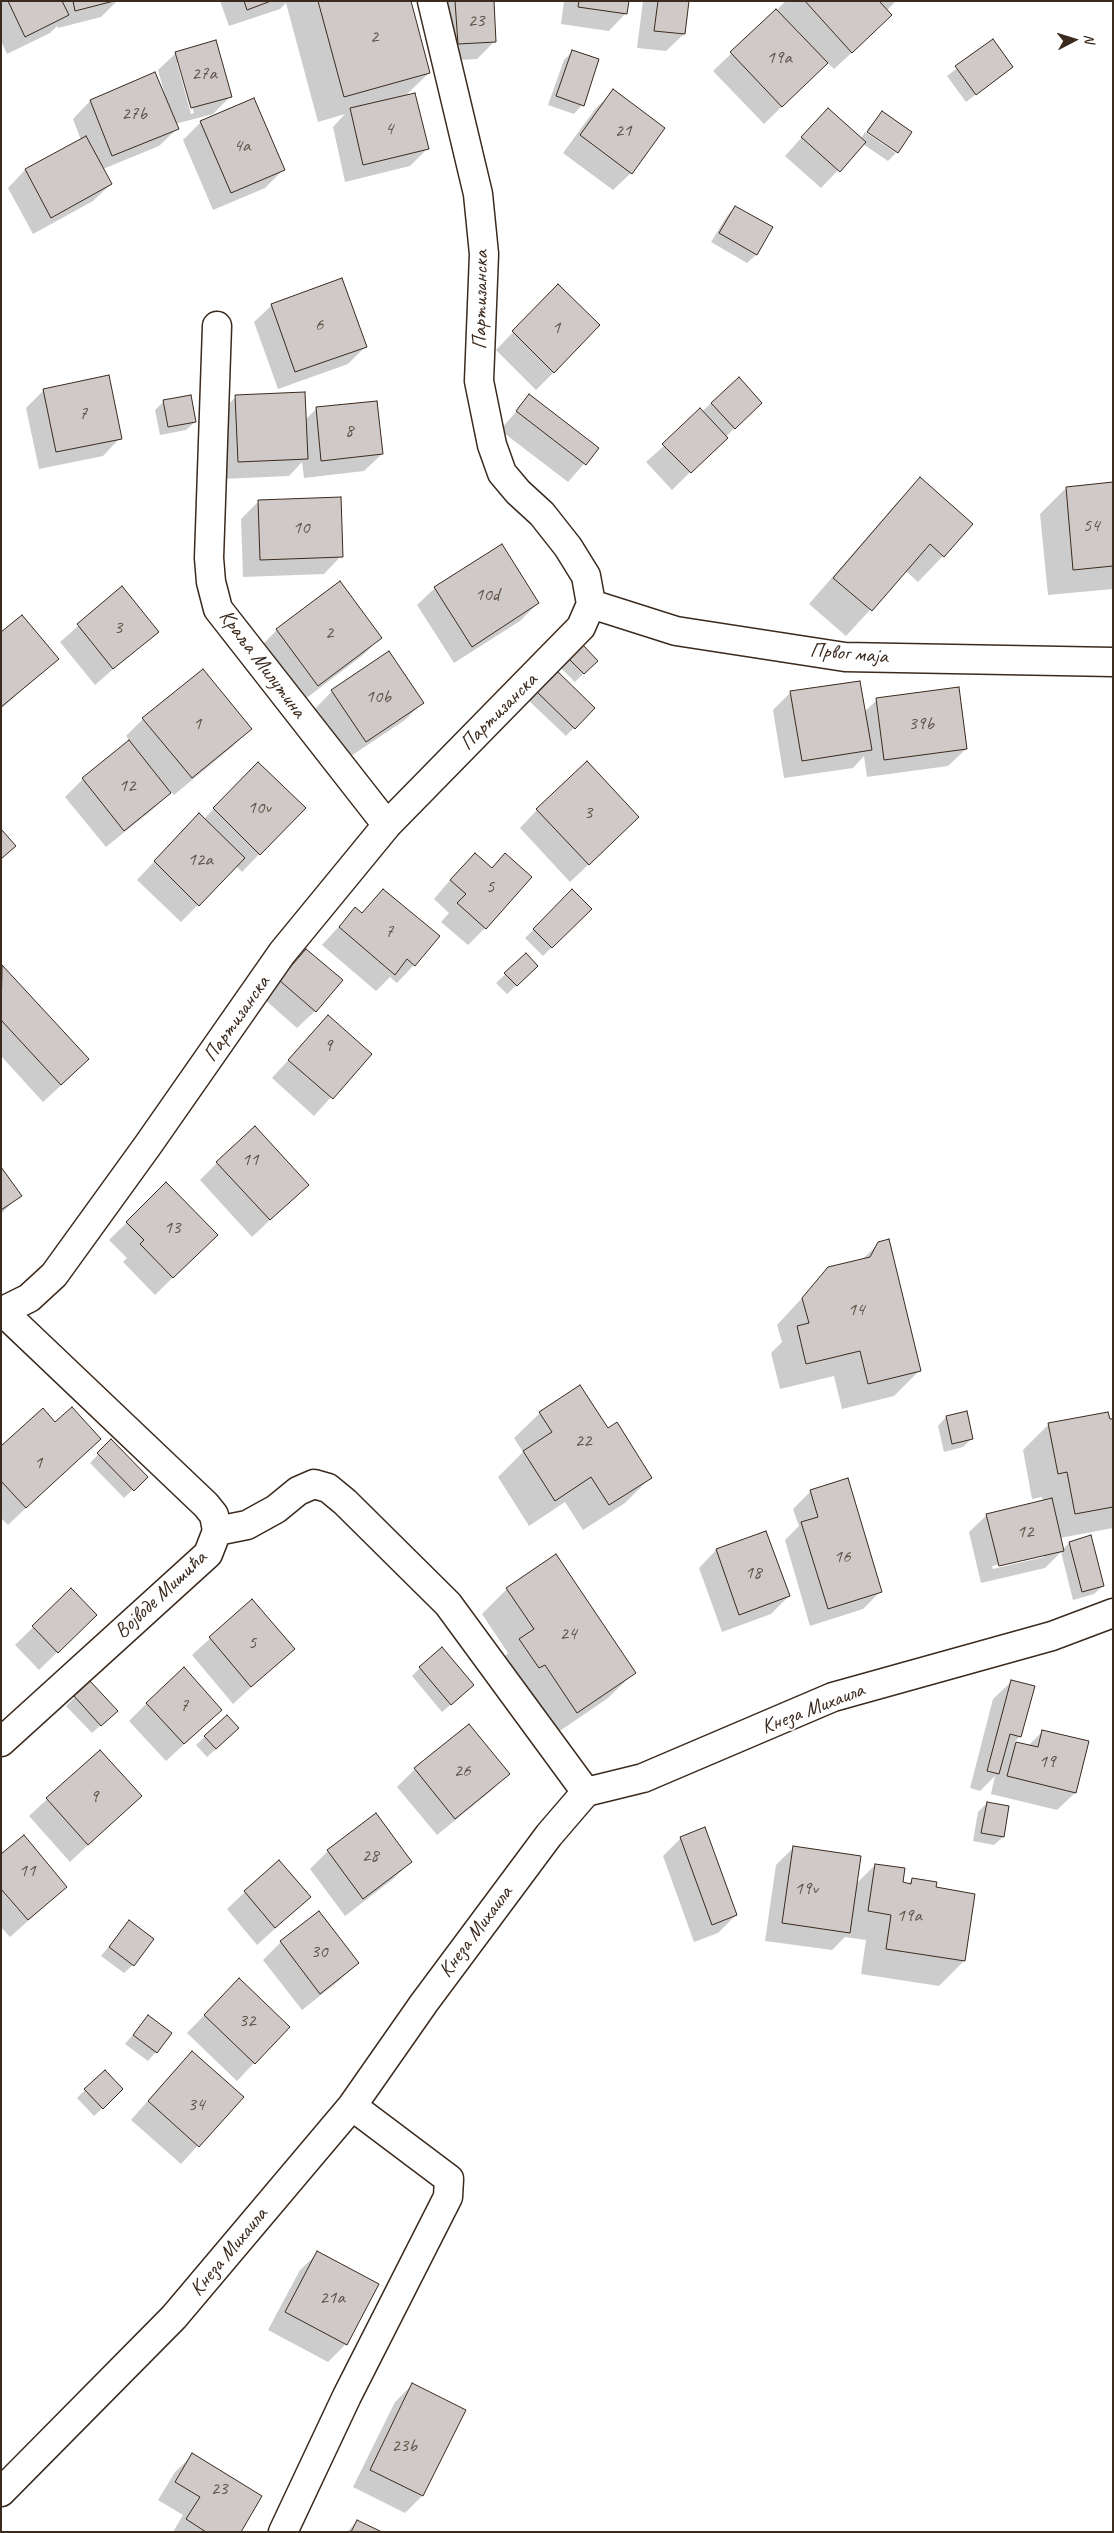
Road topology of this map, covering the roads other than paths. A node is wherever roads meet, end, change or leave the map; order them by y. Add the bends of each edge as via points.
1 (432, 1) edge
2 (217, 326) dead end
3 (591, 604) junction
4 (1113, 662) edge
5 (387, 825) junction
6 (2, 1311) edge
7 (217, 1531) junction
8 (1113, 1613) edge
9 (1, 1742) edge
10 (586, 1792) junction
11 (352, 2106) junction
12 (1, 2492) edge
13 (283, 2532) edge

1 - 3 street, Партизанска via 478,194 484,254 479,381 492,446 502,473 542,514 568,547 586,576
2 - 5 street, Краља Милутина via 209,558 210,582 218,610
3 - 4 street, Првог маја via 676,631 845,657
3 - 5 street, Партизанска via 580,628 562,648
5 - 6 street, Партизанска via 282,953 54,1275 29,1298
6 - 7 street, Војводе Мишића via 206,1505 214,1516
7 - 9 street, Војводе Мишића via 208,1554
7 - 10 street via 247,1525 314,1484 328,1488 448,1604
8 - 10 street, Кнеза Михаила via 1052,1636 833,1697 643,1778
10 - 11 street, Кнеза Михаила via 531,1859
11 - 12 street, Кнеза Михаила via 174,2318
11 - 13 street via 449,2179 448,2197 347,2396

